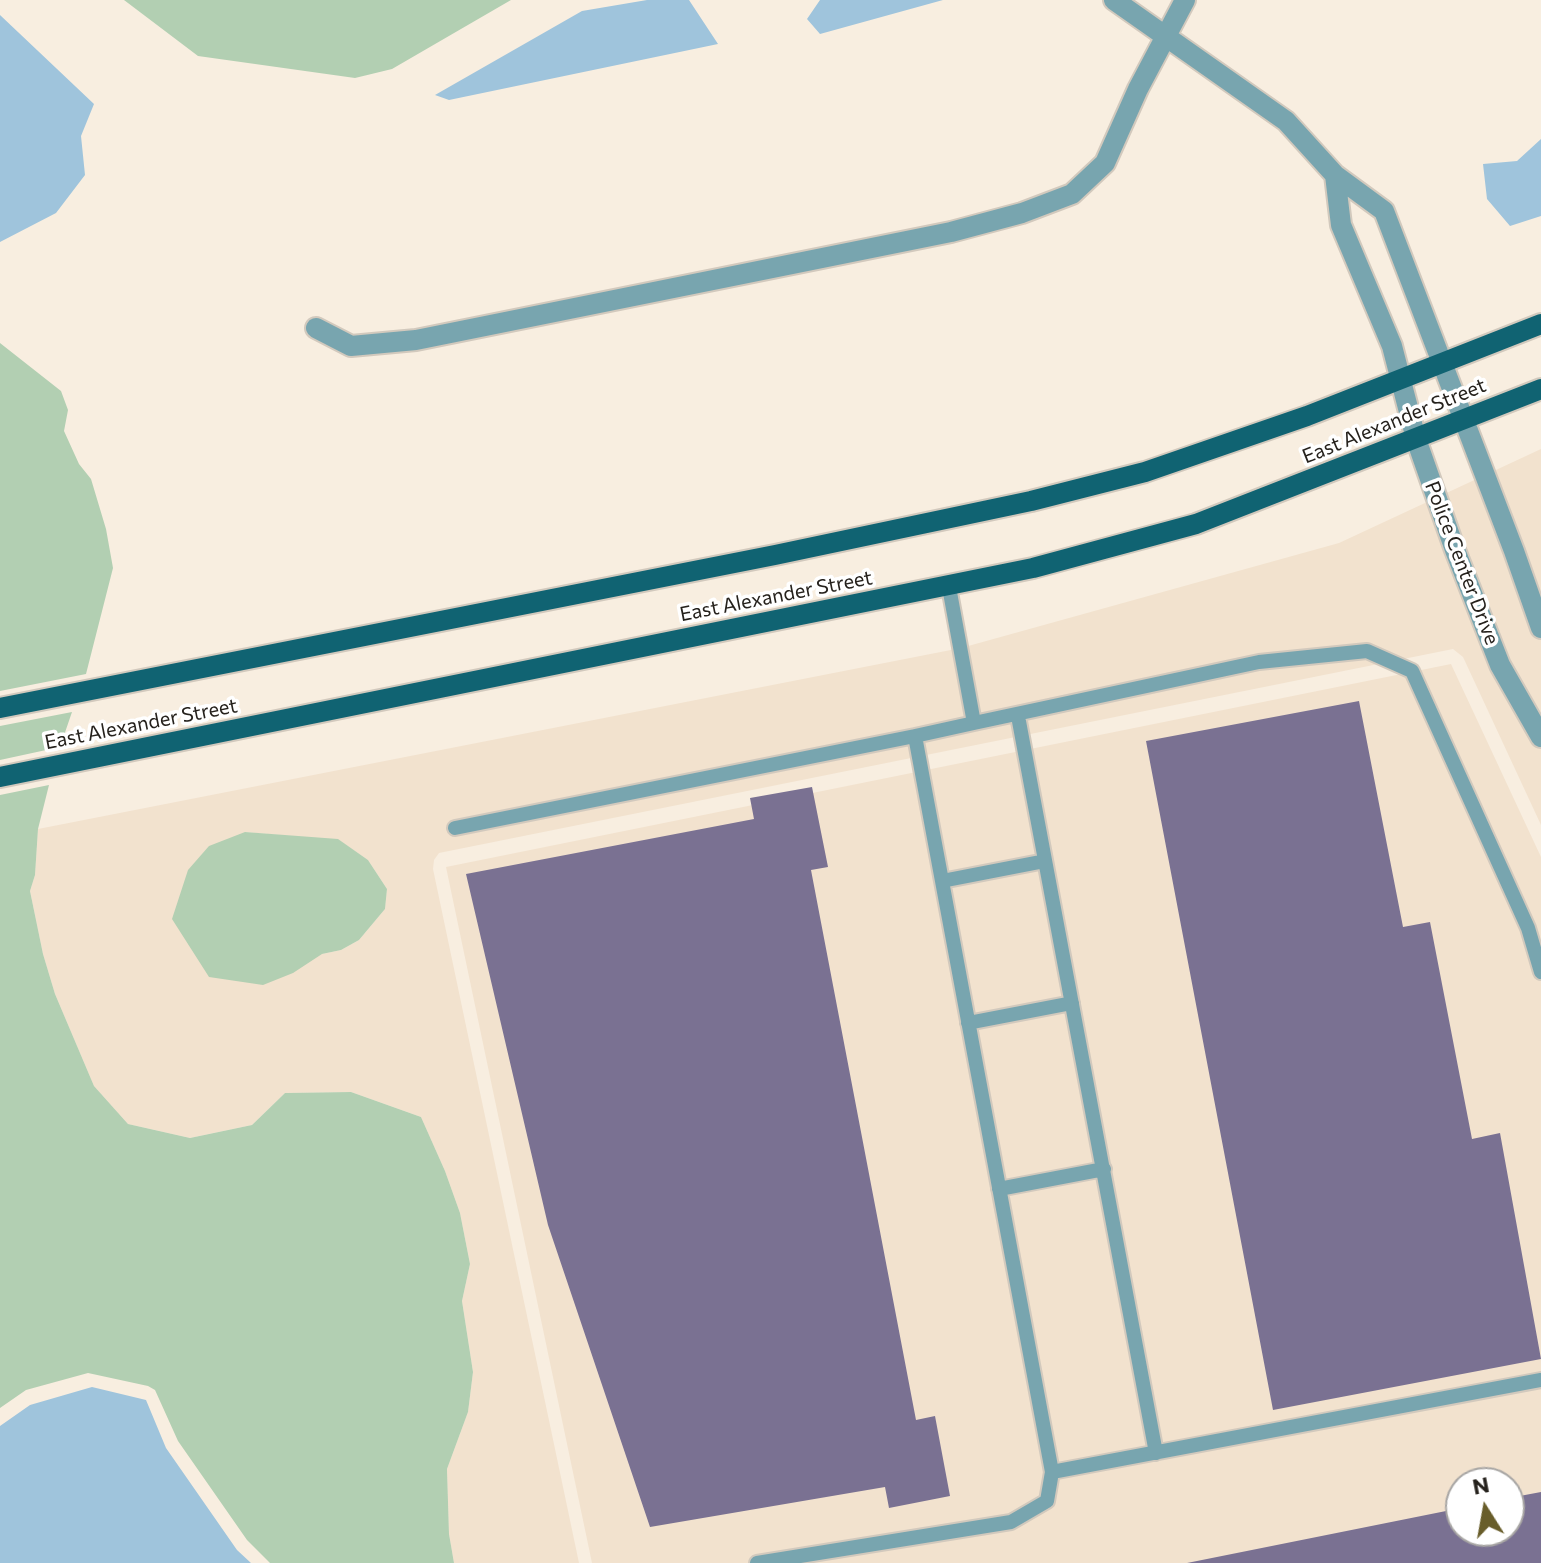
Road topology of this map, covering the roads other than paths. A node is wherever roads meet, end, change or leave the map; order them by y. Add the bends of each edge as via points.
1 (1114, 0) edge
2 (1185, 0) edge
3 (1166, 36) junction
4 (1335, 175) junction
5 (1541, 324) edge
6 (316, 328) dead end
7 (1442, 364) junction
8 (1399, 382) junction
9 (1541, 389) edge
10 (1462, 420) junction
11 (1416, 439) junction
12 (949, 587) junction
13 (1541, 628) edge
14 (0, 708) edge
15 (1018, 716) junction
16 (974, 723) junction
17 (915, 736) junction
18 (1541, 737) edge
19 (0, 777) edge
20 (455, 828) dead end
21 (1045, 861) junction
22 (942, 881) junction
23 (1541, 972) edge
24 (1072, 1003) junction
25 (968, 1023) junction
26 (1104, 1169) junction
27 (999, 1189) junction
28 (1541, 1380) edge
29 (1156, 1453) junction
30 (1052, 1472) junction
31 (757, 1563) edge

1 - 3 street
2 - 3 street
3 - 4 street via 1286,121
3 - 6 street via 1105,163 1072,194 1022,213 951,232 416,340 351,346
4 - 7 street via 1384,211
4 - 8 street, Police Center Drive via 1341,225 1392,346
5 - 7 main road, East Alexander Street
7 - 8 main road, East Alexander Street
7 - 10 street
8 - 11 street, Police Center Drive
8 - 14 main road, East Alexander Street via 1145,472 1031,501
9 - 10 main road, East Alexander Street
10 - 11 main road, East Alexander Street
10 - 13 street
11 - 12 main road, East Alexander Street via 1196,524
11 - 18 street, Police Center Drive via 1500,665
12 - 16 lane
12 - 19 main road, East Alexander Street
15 - 16 lane
15 - 21 lane
15 - 23 lane via 1259,662 1367,651 1412,671 1528,928
16 - 17 lane
17 - 20 lane
17 - 22 lane
21 - 22 lane
21 - 24 lane
22 - 25 lane
24 - 25 lane
24 - 26 lane
25 - 27 lane
26 - 27 lane
26 - 29 lane
27 - 30 lane
28 - 29 lane
29 - 30 lane
30 - 31 lane via 1047,1501 1011,1522

